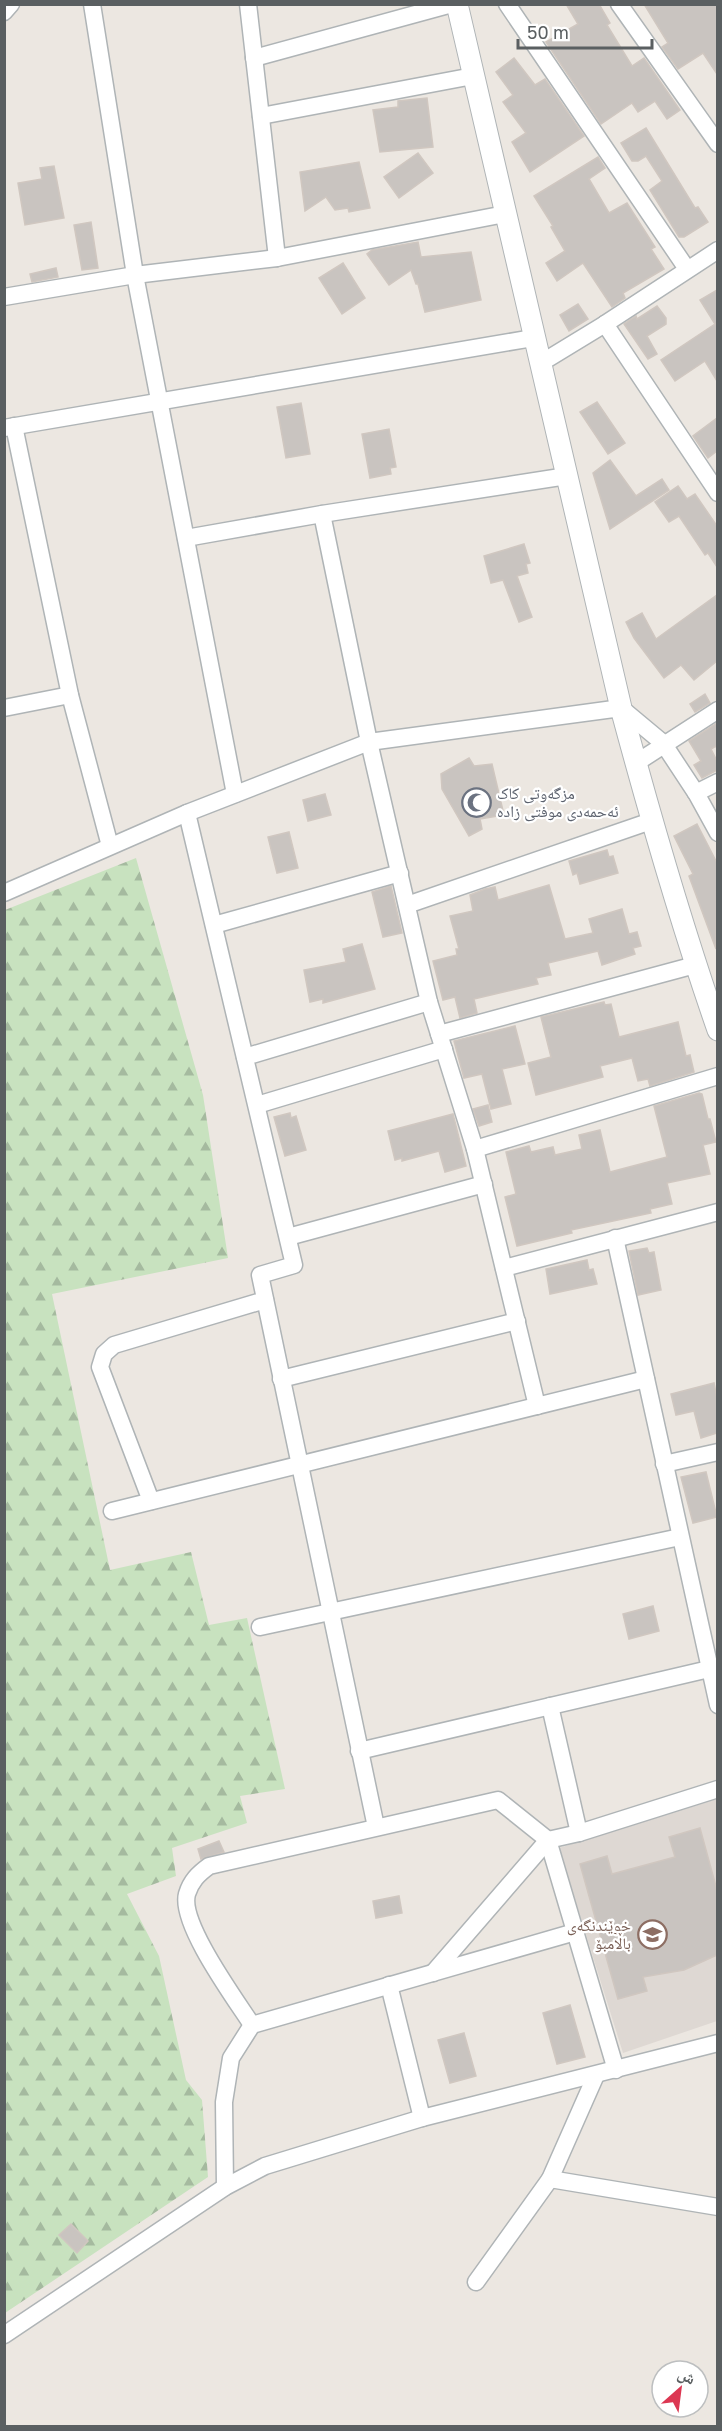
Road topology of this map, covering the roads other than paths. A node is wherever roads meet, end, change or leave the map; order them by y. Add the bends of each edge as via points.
1 (11, 4) edge
2 (92, 4) edge
3 (248, 4) edge
4 (452, 4) edge
5 (457, 4) edge
6 (507, 4) edge
7 (619, 4) edge
8 (4, 12) edge
9 (254, 58) junction
10 (473, 76) junction
11 (261, 116) junction
12 (717, 144) edge
13 (505, 214) junction
14 (716, 252) edge
15 (277, 258) junction
16 (687, 269) junction
17 (135, 275) junction
18 (4, 297) edge
19 (605, 324) junction
20 (533, 338) junction
21 (541, 363) junction
22 (159, 401) junction
23 (9, 427) edge
24 (567, 476) junction
25 (717, 493) edge
26 (322, 514) junction
27 (186, 538) junction
28 (70, 695) junction
29 (4, 708) edge
30 (621, 708) junction
31 (717, 710) edge
32 (369, 742) junction
33 (663, 744) junction
34 (636, 763) junction
35 (717, 783) edge
36 (235, 794) junction
37 (696, 794) junction
38 (187, 813) junction
39 (651, 821) junction
40 (717, 833) edge
41 (110, 846) junction
42 (400, 873) junction
43 (4, 893) edge
44 (407, 905) junction
45 (214, 925) junction
46 (695, 965) junction
47 (429, 1002) junction
48 (717, 1030) edge
49 (442, 1042) junction
50 (245, 1057) junction
51 (717, 1076) edge
52 (256, 1105) junction
53 (475, 1149) junction
54 (484, 1184) junction
55 (717, 1212) edge
56 (288, 1237) junction
57 (615, 1238) junction
58 (504, 1268) junction
59 (265, 1300) junction
60 (517, 1321) junction
61 (646, 1379) junction
62 (281, 1380) junction
63 (537, 1406) junction
64 (717, 1452) edge
65 (664, 1464) junction
66 (298, 1465) junction
67 (151, 1501) junction
68 (112, 1511) dead end
69 (680, 1537) junction
70 (330, 1612) junction
71 (260, 1627) dead end
72 (710, 1669) junction
73 (717, 1704) edge
74 (550, 1706) junction
75 (359, 1750) junction
76 (717, 1789) edge
77 (376, 1827) junction
78 (579, 1833) junction
79 (548, 1840) junction
80 (575, 1932) junction
81 (432, 1973) junction
82 (389, 1985) junction
83 (252, 2025) junction
84 (717, 2043) edge
85 (616, 2070) junction
86 (596, 2075) junction
87 (422, 2118) junction
88 (550, 2179) junction
89 (225, 2187) junction
90 (717, 2207) edge
91 (476, 2282) dead end
92 (4, 2335) edge

1 - 8 street
2 - 17 street
3 - 9 street
4 - 9 street
5 - 10 street
6 - 16 street
7 - 12 street
9 - 11 street
10 - 11 street
10 - 13 street
11 - 15 street
13 - 15 street
13 - 20 street
14 - 16 street
15 - 17 street
16 - 19 street
17 - 18 street
17 - 22 street
19 - 21 street
19 - 25 street
20 - 21 street
20 - 22 street
21 - 24 street
22 - 23 street
22 - 27 street
23 - 28 street
24 - 26 street
24 - 30 street
26 - 27 street
26 - 32 street
27 - 36 street
28 - 29 street
28 - 41 street
30 - 32 street
30 - 33 street
30 - 34 street
31 - 33 street
32 - 36 street
32 - 42 street
33 - 34 street
33 - 37 street
34 - 39 street
35 - 37 street
36 - 38 street
37 - 40 street
38 - 41 street
38 - 45 street
39 - 44 street
39 - 46 street
41 - 43 street
42 - 44 street
42 - 45 street
44 - 47 street
45 - 50 street
46 - 48 street
46 - 49 street
47 - 49 street
47 - 50 street
49 - 52 street
49 - 53 street
50 - 52 street
51 - 53 street
52 - 56 street
53 - 54 street
54 - 56 street
54 - 58 street
55 - 57 street
56 - 59 street via 294,1265 260,1275
57 - 58 street
57 - 61 street
58 - 60 street
59 - 62 street
59 - 67 street via 114,1345 104,1354 100,1367
60 - 62 street
60 - 63 street
61 - 63 street
61 - 65 street
62 - 66 street
63 - 66 street
64 - 65 street
65 - 69 street
66 - 67 street
66 - 70 street
67 - 68 street
69 - 70 street
69 - 72 street
70 - 71 street
70 - 75 street
72 - 73 street
72 - 74 street
74 - 75 street
74 - 78 street
75 - 77 street
76 - 78 street
77 - 79 street via 498,1800
77 - 83 street via 209,1866 195,1877 186,1897 190,1920 214,1969
78 - 79 street
79 - 80 street
79 - 81 street
80 - 81 street
80 - 85 street
81 - 82 street
82 - 83 street
82 - 87 street
83 - 89 street via 231,2058 224,2102
84 - 85 street
85 - 86 street
86 - 87 street
86 - 88 street
87 - 89 street via 265,2166
88 - 90 street
88 - 91 street
89 - 92 street

